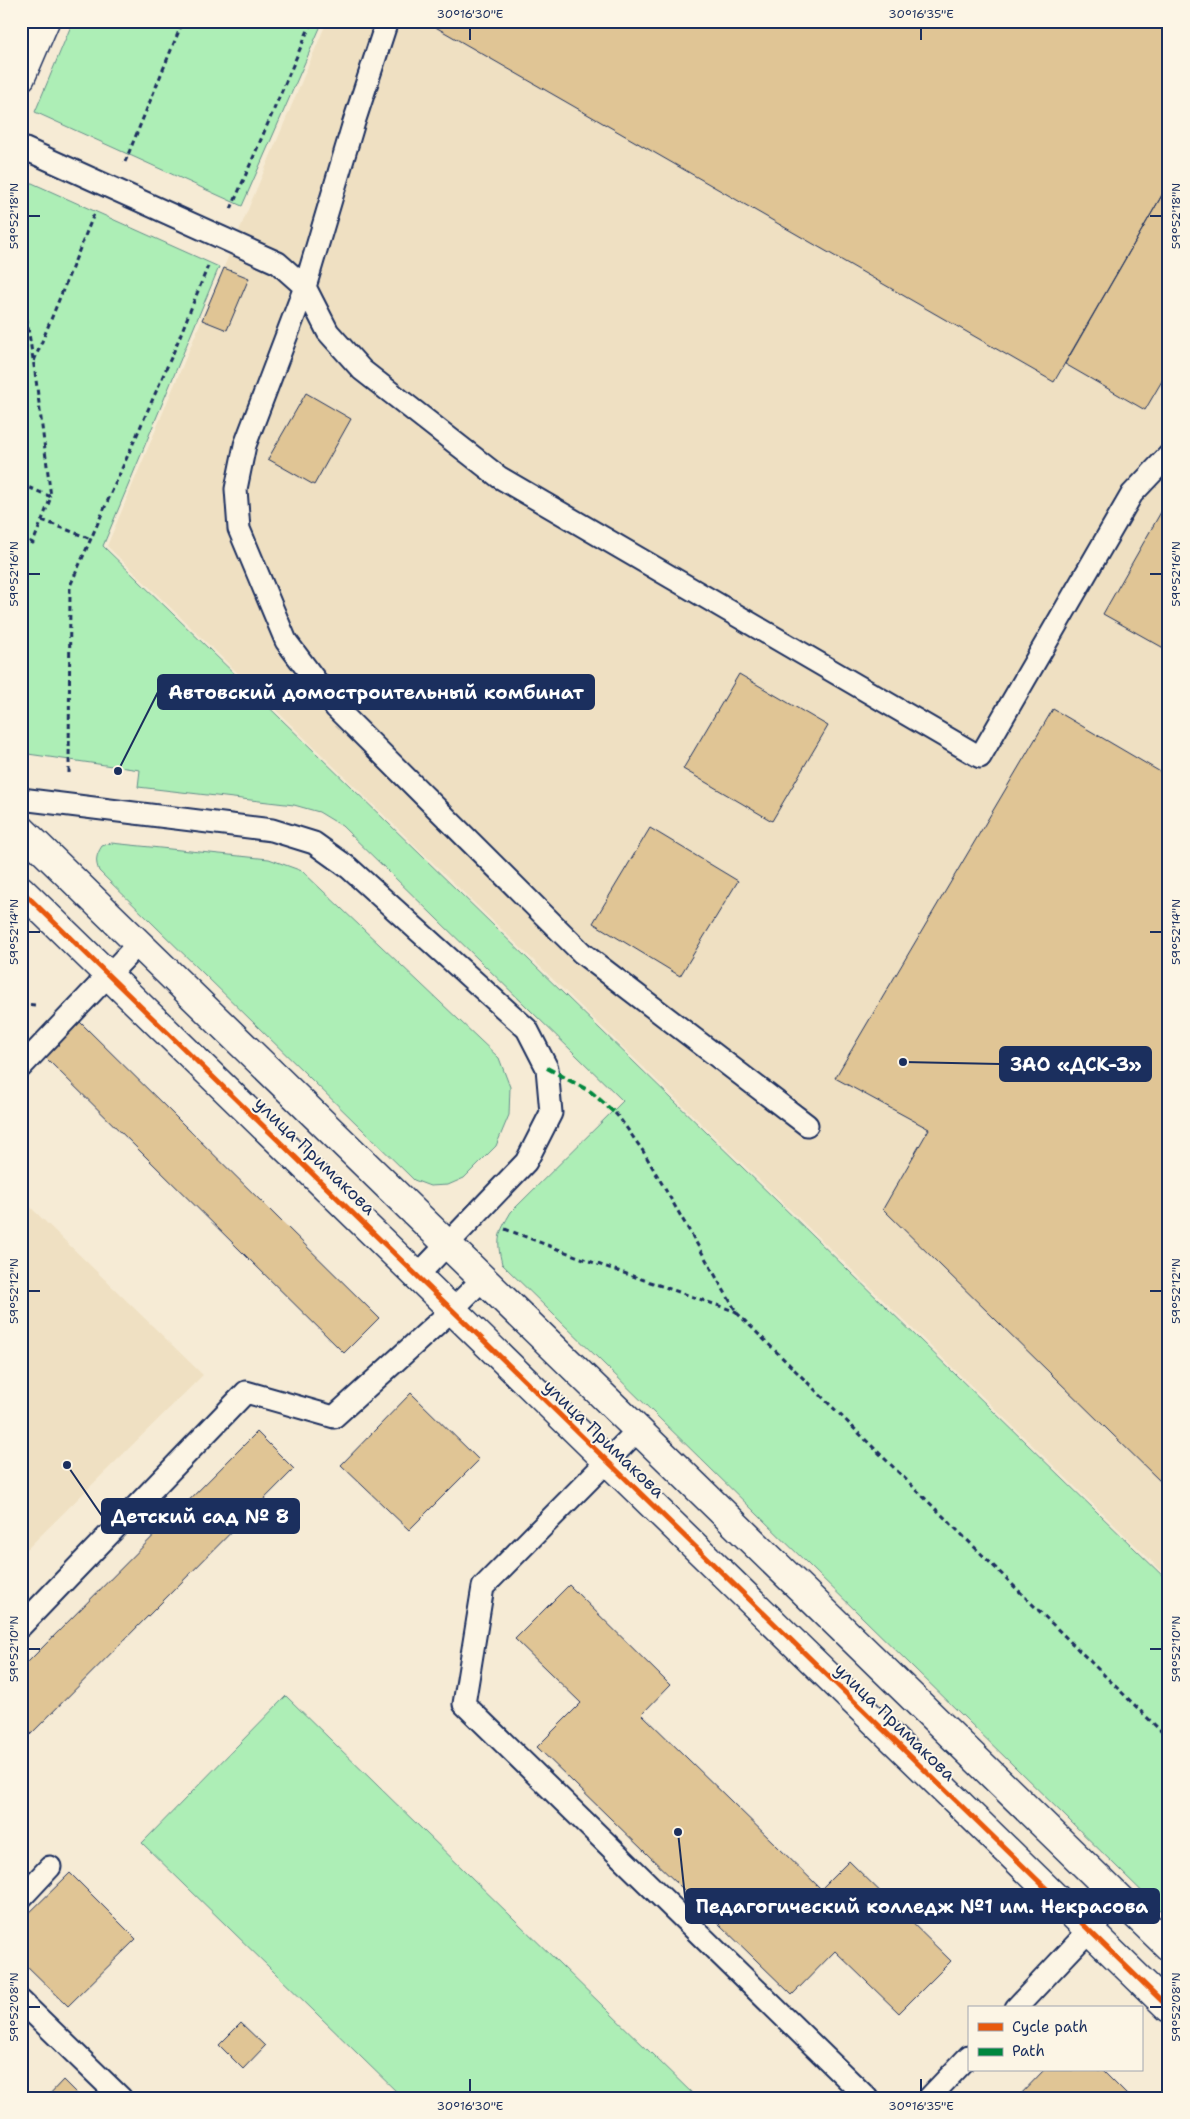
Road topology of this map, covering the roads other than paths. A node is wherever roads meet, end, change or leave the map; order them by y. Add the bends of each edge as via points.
1 (46, 21) edge
2 (387, 21) edge
3 (21, 77) edge
4 (21, 147) edge
5 (305, 287) junction
6 (1169, 455) edge
7 (21, 799) edge
8 (21, 829) edge
9 (21, 890) edge
10 (139, 943) junction
11 (108, 975) junction
12 (21, 1067) edge
13 (807, 1125) dead end
14 (448, 1245) junction
15 (418, 1276) junction
16 (483, 1279) junction
17 (452, 1310) junction
18 (638, 1430) junction
19 (608, 1462) junction
20 (21, 1626) edge
21 (50, 1867) dead end
22 (21, 1898) edge
23 (1119, 1899) junction
24 (1089, 1930) junction
25 (1169, 1948) edge
26 (21, 2002) edge
27 (1018, 2006) edge
28 (1169, 2008) edge
29 (968, 2057) edge
30 (121, 2098) edge
31 (867, 2098) edge
32 (929, 2098) edge

1 - 3 street
2 - 5 lane
4 - 5 lane via 278,263
5 - 6 lane via 328,332 362,370 500,478 980,757 1132,494
5 - 13 lane via 245,445 236,489 239,529 286,641 336,708 582,953
7 - 14 lane via 272,830 314,843 349,868 527,1029 548,1068 551,1113 526,1162
8 - 10 street, улица Примакова
9 - 11 street, улица Примакова
10 - 11 lane
10 - 14 street, улица Примакова
11 - 12 lane
11 - 15 street, улица Примакова
14 - 15 lane
14 - 16 street, улица Примакова
15 - 17 street, улица Примакова
16 - 17 lane
16 - 18 street, улица Примакова
17 - 19 street, улица Примакова
17 - 20 lane via 334,1417 246,1392
18 - 19 lane
18 - 23 street, улица Примакова
19 - 24 street, улица Примакова
19 - 31 lane via 483,1587 464,1704
21 - 22 lane
23 - 24 lane
23 - 25 street, улица Примакова
24 - 27 lane
24 - 28 street, улица Примакова
26 - 30 lane
29 - 32 lane

